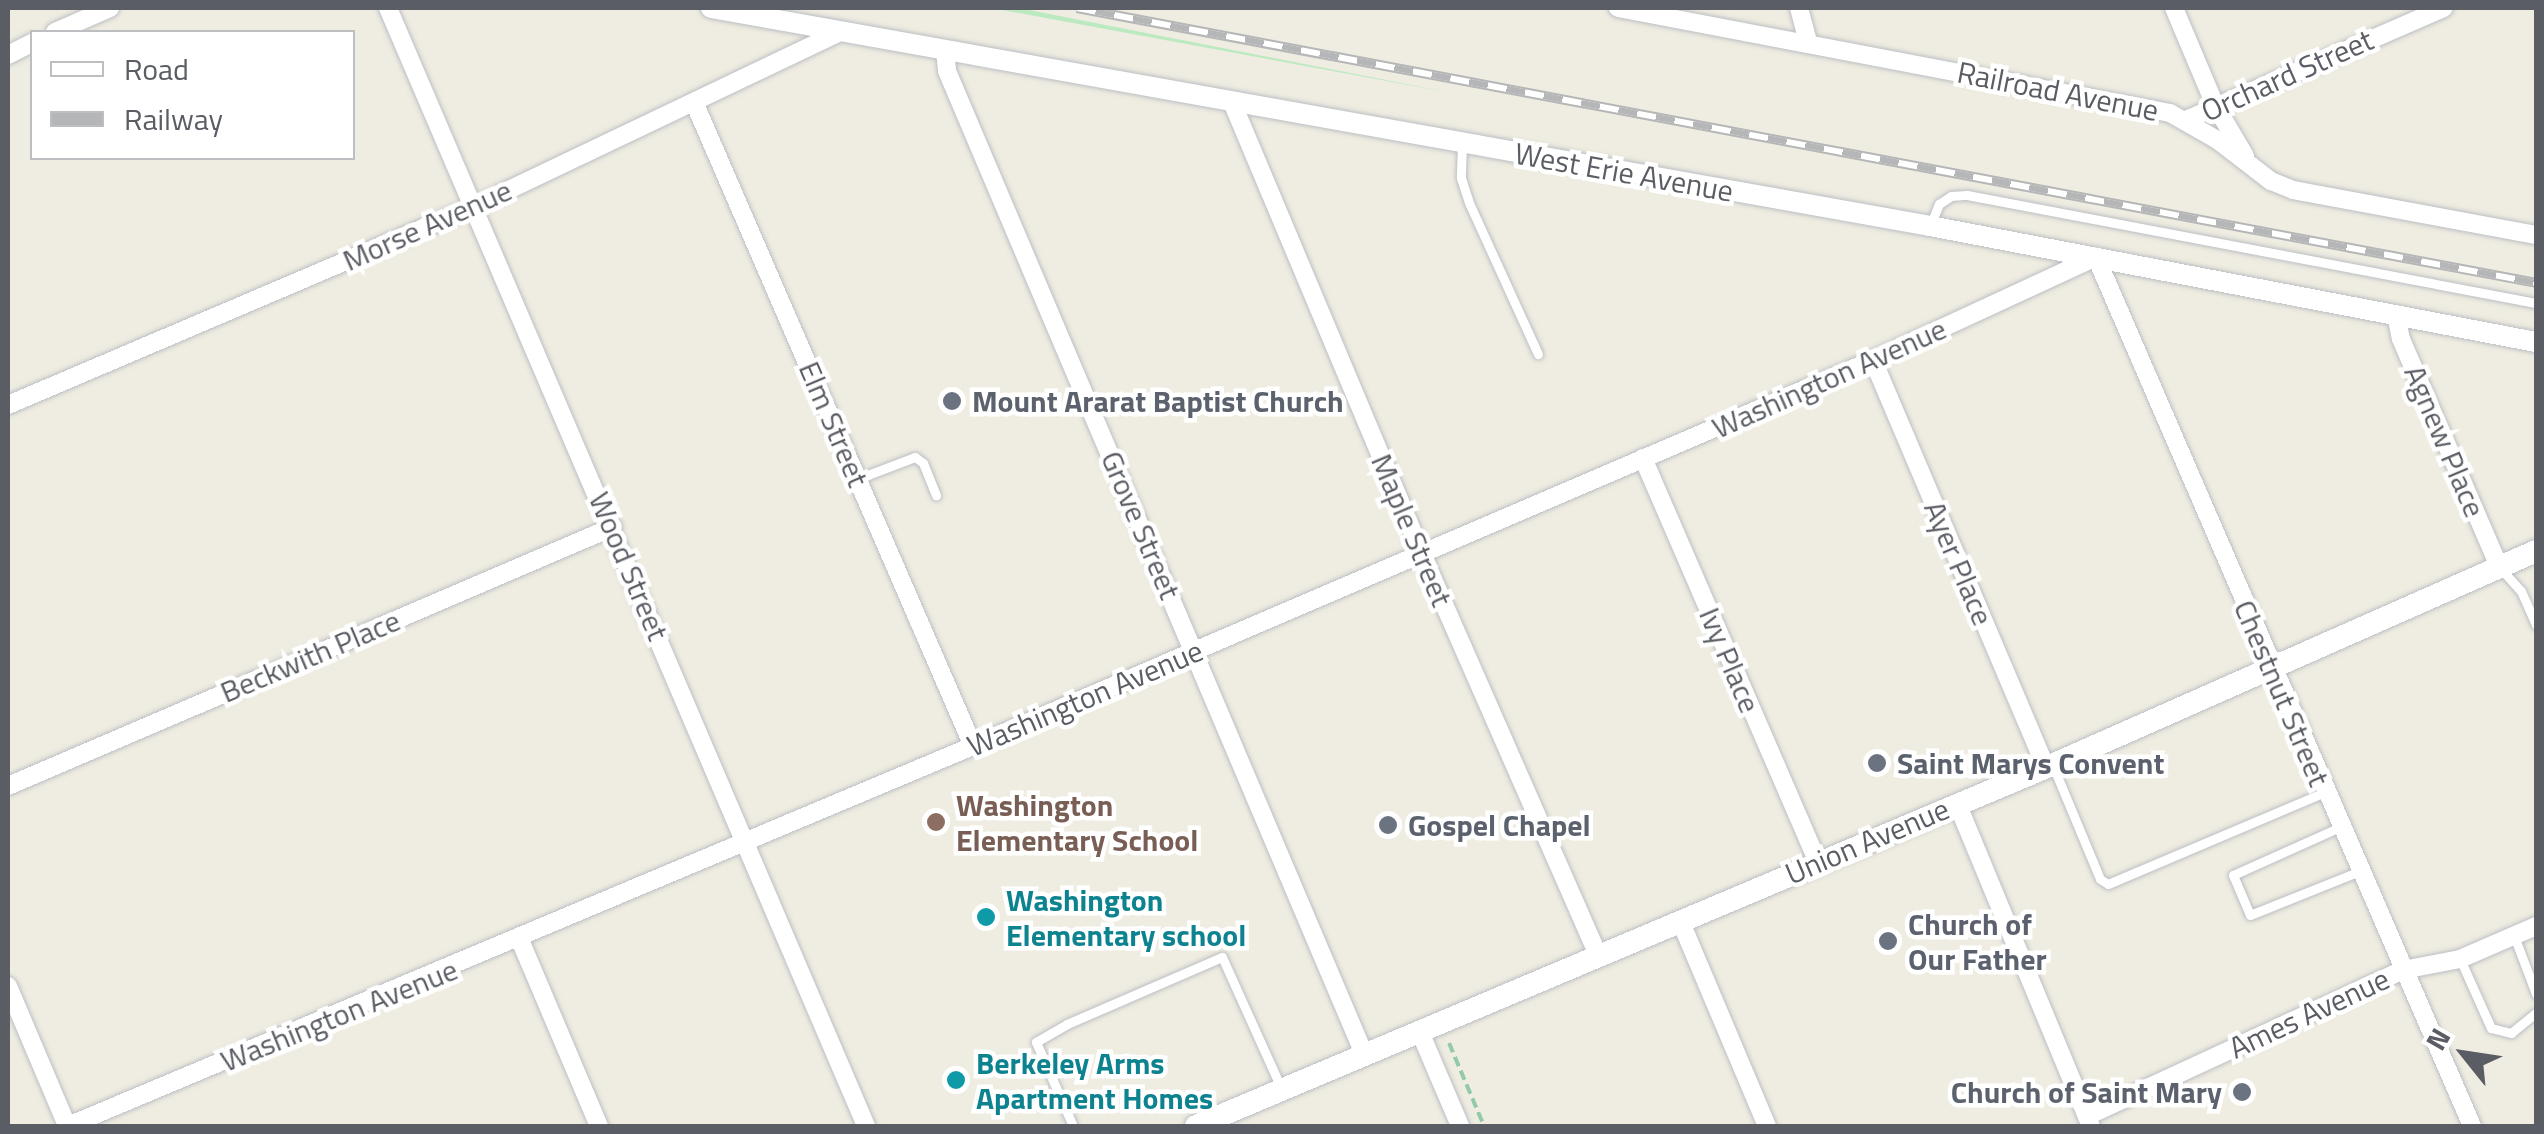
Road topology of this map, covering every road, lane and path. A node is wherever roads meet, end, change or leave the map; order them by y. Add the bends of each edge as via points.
1 (110, 8) edge
2 (388, 8) edge
3 (711, 8) edge
4 (1618, 8) edge
5 (1799, 8) edge
6 (2174, 8) edge
7 (2444, 8) edge
8 (60, 30) edge
9 (840, 32) junction
10 (1808, 41) junction
11 (945, 51) junction
12 (694, 102) junction
13 (1232, 102) junction
14 (2215, 105) junction
15 (2186, 120) junction
16 (1462, 144) junction
17 (2252, 169) junction
18 (475, 206) junction
19 (1930, 226) junction
20 (2536, 235) edge
21 (2096, 257) junction
22 (2536, 303) edge
23 (2396, 314) junction
24 (2536, 342) edge
25 (1538, 354) dead end
26 (1872, 360) junction
27 (8, 405) edge
28 (1643, 458) junction
29 (858, 479) junction
30 (936, 496) dead end
31 (613, 527) junction
32 (2536, 551) edge
33 (1422, 554) junction
34 (2499, 567) junction
35 (2536, 625) edge
36 (1194, 651) junction
37 (2271, 668) junction
38 (973, 746) junction
39 (2049, 766) junction
40 (8, 786) edge
41 (2325, 792) junction
42 (1957, 803) junction
43 (2340, 827) junction
44 (748, 843) junction
45 (1817, 861) junction
46 (2360, 871) junction
47 (1680, 920) junction
48 (2536, 926) edge
49 (2514, 936) junction
50 (520, 940) junction
51 (1598, 955) junction
52 (2460, 959) junction
53 (2403, 970) junction
54 (8, 986) edge
55 (2536, 994) edge
56 (2536, 1013) edge
57 (1430, 1027) junction
58 (1364, 1054) junction
59 (1282, 1090) junction
60 (2089, 1121) edge
61 (68, 1126) edge
62 (599, 1126) edge
63 (866, 1126) edge
64 (1072, 1126) edge
65 (1196, 1126) edge
66 (1460, 1126) edge
67 (1484, 1126) edge
68 (1767, 1126) edge
69 (2472, 1126) edge

1 - 8 street
2 - 18 street, Wood Street
3 - 9 street, West Erie Avenue
4 - 10 street, Railroad Avenue
5 - 10 street
6 - 14 street
7 - 14 street, Orchard Street
9 - 11 street, West Erie Avenue
9 - 12 street, Morse Avenue
10 - 15 street, Railroad Avenue
11 - 13 street, West Erie Avenue
11 - 36 street, Grove Street via 947,71
12 - 18 street, Morse Avenue
12 - 29 street, Elm Street
13 - 16 street, West Erie Avenue
13 - 33 street, Maple Street
14 - 15 street, Orchard Street
14 - 17 street
15 - 17 street, Railroad Avenue
16 - 19 street, West Erie Avenue
16 - 25 lane via 1461,178 1470,206
17 - 20 street, Railroad Avenue via 2293,190
18 - 27 street, Morse Avenue
18 - 31 street, Wood Street
19 - 21 street, West Erie Avenue
19 - 22 lane via 1939,204 1967,195
21 - 23 street, West Erie Avenue
21 - 26 street, Washington Avenue
21 - 37 street, Chestnut Street
23 - 24 street, West Erie Avenue
23 - 34 street, Agnew Place
26 - 28 street, Washington Avenue
26 - 39 street, Ayer Place
28 - 33 street, Washington Avenue
28 - 45 street, Ivy Place
29 - 30 lane via 915,457
29 - 38 street, Elm Street
31 - 40 street, Beckwith Place
31 - 44 street, Wood Street
32 - 34 main road, Union Avenue
33 - 36 street, Washington Avenue
33 - 51 street, Maple Street
34 - 35 lane via 2521,591
34 - 37 main road, Union Avenue
36 - 38 street, Washington Avenue
36 - 58 street, Grove Street
37 - 39 main road, Union Avenue
37 - 41 street, Chestnut Street
38 - 44 street, Washington Avenue
39 - 41 lane via 2100,880 2108,884
39 - 42 main road, Union Avenue
41 - 43 street, Chestnut Street
42 - 45 main road, Union Avenue
42 - 60 street
43 - 46 street, Chestnut Street
43 - 46 lane via 2232,875 2250,915
44 - 50 street, Washington Avenue
44 - 63 street, Wood Street
45 - 47 main road, Union Avenue
46 - 53 street, Chestnut Street
47 - 51 main road, Union Avenue
47 - 68 street
48 - 49 street, Ames Avenue
49 - 52 street, Ames Avenue
49 - 55 lane
50 - 61 street, Washington Avenue
50 - 62 street
51 - 57 main road, Union Avenue
52 - 53 street, Ames Avenue
52 - 56 lane via 2491,1028 2510,1033
53 - 60 street, Ames Avenue
53 - 69 street, Chestnut Street
54 - 61 street
57 - 58 main road, Union Avenue
57 - 66 street
57 - 67 path
58 - 59 main road, Union Avenue
59 - 64 lane via 1222,957 1036,1042
59 - 65 main road, Union Avenue

